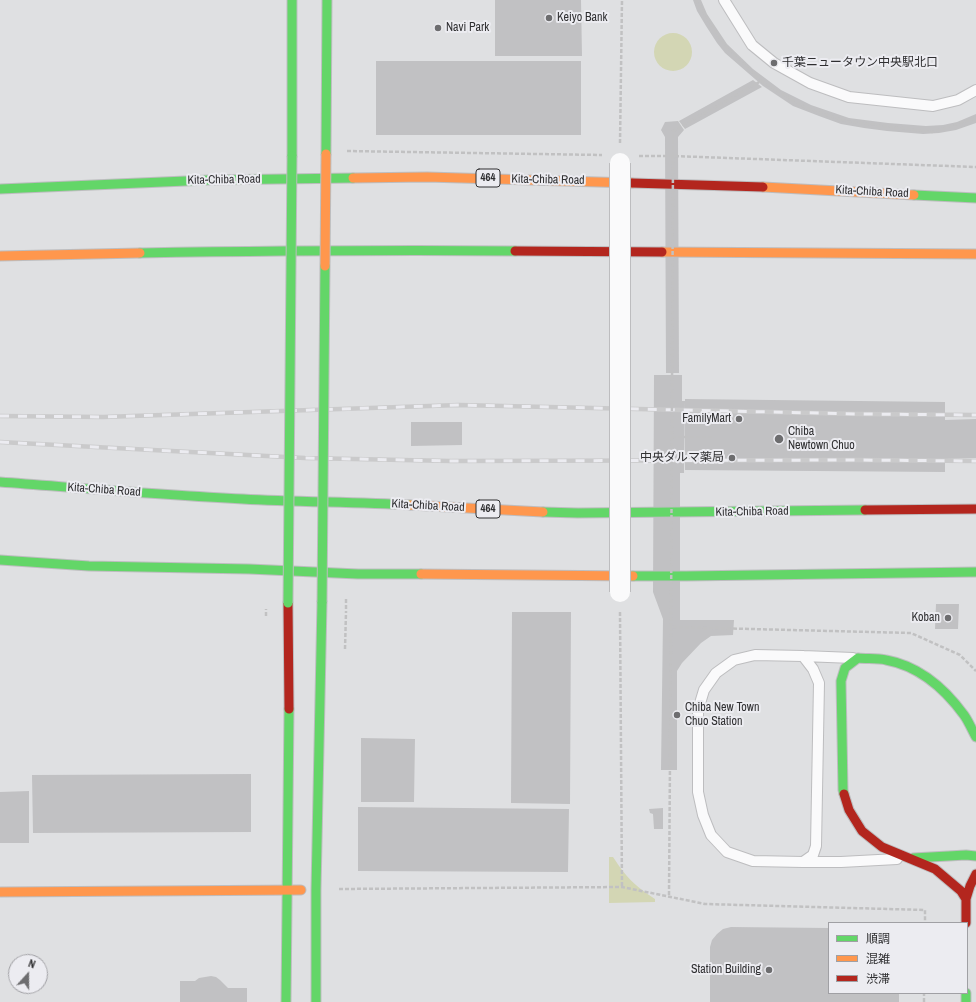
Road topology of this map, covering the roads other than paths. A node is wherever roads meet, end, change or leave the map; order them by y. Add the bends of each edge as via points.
1 (292, 0) edge
2 (327, 0) edge
3 (724, 0) edge
4 (976, 90) edge
5 (620, 159) road end
6 (0, 189) edge
7 (976, 198) edge
8 (976, 254) edge
9 (0, 256) edge
10 (0, 482) edge
11 (976, 509) edge
12 (0, 560) edge
13 (976, 572) edge
14 (620, 592) road end
15 (802, 656) junction
16 (858, 658) junction
17 (976, 737) edge
18 (976, 845) edge
19 (971, 855) edge
20 (908, 859) junction
21 (803, 862) junction
22 (976, 874) edge
23 (287, 890) junction
24 (316, 890) junction
25 (0, 892) edge
26 (966, 899) junction
27 (966, 922) edge
28 (286, 1002) edge
29 (316, 1002) edge

1 - 23 main road, bridge
2 - 24 main road, bridge via 322,602
3 - 4 lane via 752,45 774,63 810,83 849,97 933,106 958,100
5 - 14 street, bridge
6 - 7 main road, Kita-Chiba Road / 464 via 209,180 426,177 716,185
8 - 9 main road via 417,250
10 - 11 main road, Kita-Chiba Road / 464 via 244,499 578,513
12 - 13 main road via 89,566 374,574 686,576
15 - 16 lane
15 - 21 lane via 813,669 819,683 816,846 813,855
15 - 21 lane via 755,655 734,660 716,673 704,690 698,710 698,792 711,835 727,852 753,861
16 - 17 main road via 886,660 912,668 931,680 944,690 965,716
16 - 20 main road via 845,668 841,681 843,790 849,810 862,831 882,847
18 - 19 lane
19 - 20 main road
20 - 21 lane
20 - 26 main road via 935,870 961,891
22 - 26 main road
23 - 24 main road
23 - 25 main road
23 - 28 main road
24 - 29 main road
26 - 27 main road

